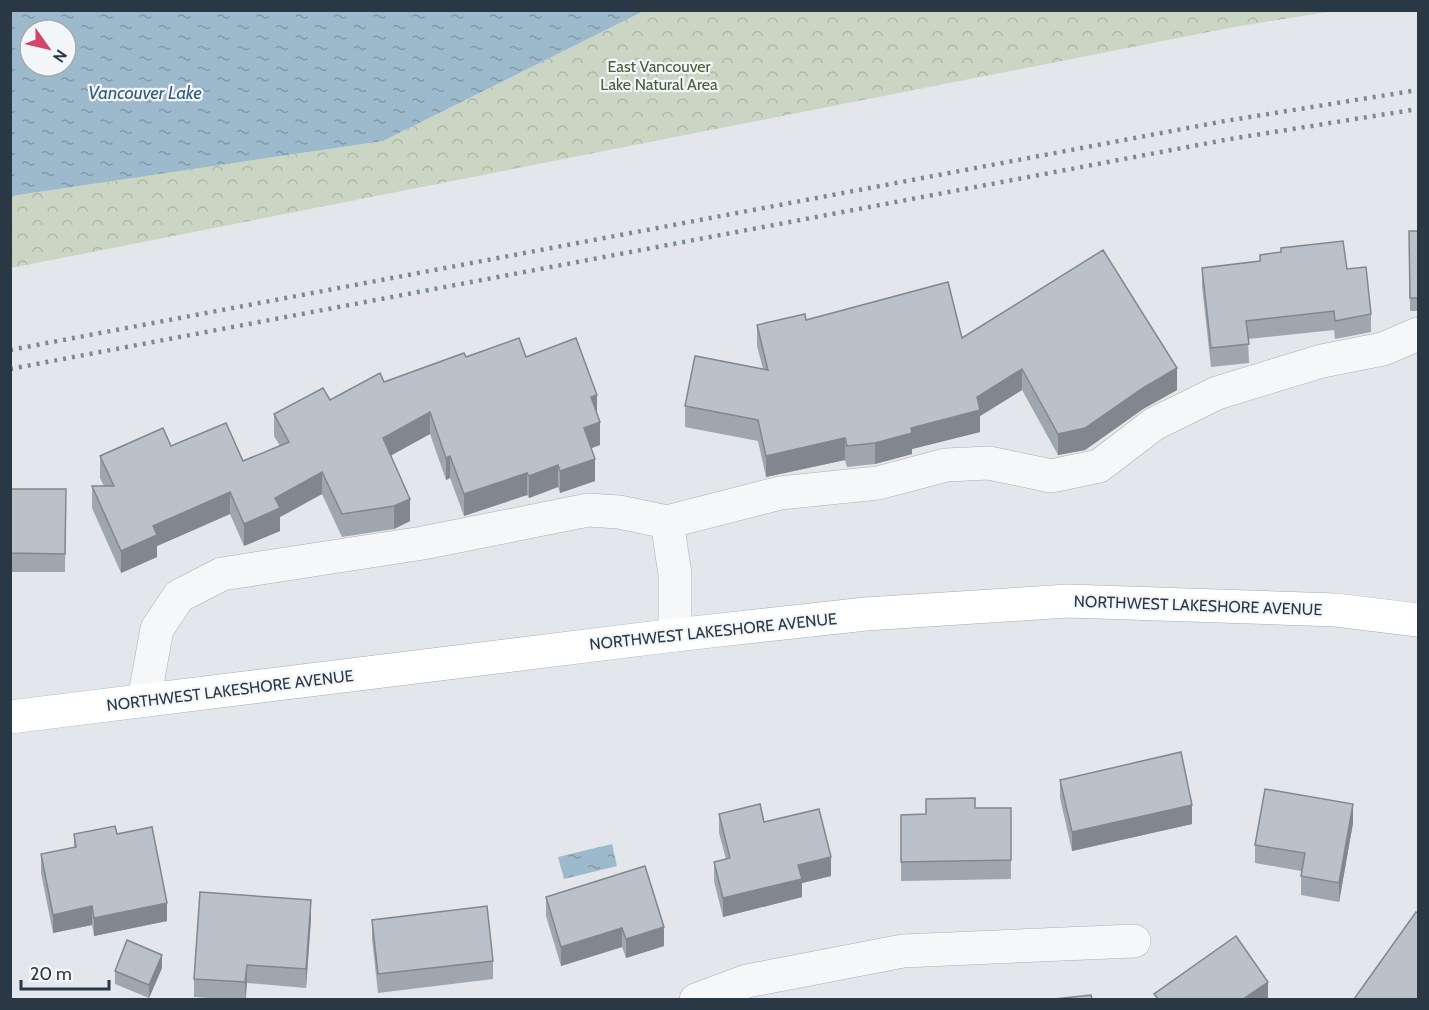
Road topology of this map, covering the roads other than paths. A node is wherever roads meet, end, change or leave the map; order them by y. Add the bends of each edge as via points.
1 (1419, 334) edge
2 (667, 522) junction
3 (1419, 620) edge
4 (675, 635) junction
5 (144, 700) junction
6 (10, 717) edge
7 (1134, 940) dead end
8 (696, 999) edge

1 - 2 street via 1383,349 1322,361 1217,393 1154,424 1099,466 1051,476 989,463 946,465 878,483 780,493
2 - 4 street via 675,574
2 - 5 street via 588,510 423,543 222,573 179,596 157,629
3 - 4 main road, NORTHWEST LAKESHORE AVENUE via 1336,610 1068,601 866,614
4 - 5 main road, NORTHWEST LAKESHORE AVENUE
5 - 6 main road, NORTHWEST LAKESHORE AVENUE
7 - 8 street via 903,951 747,981

